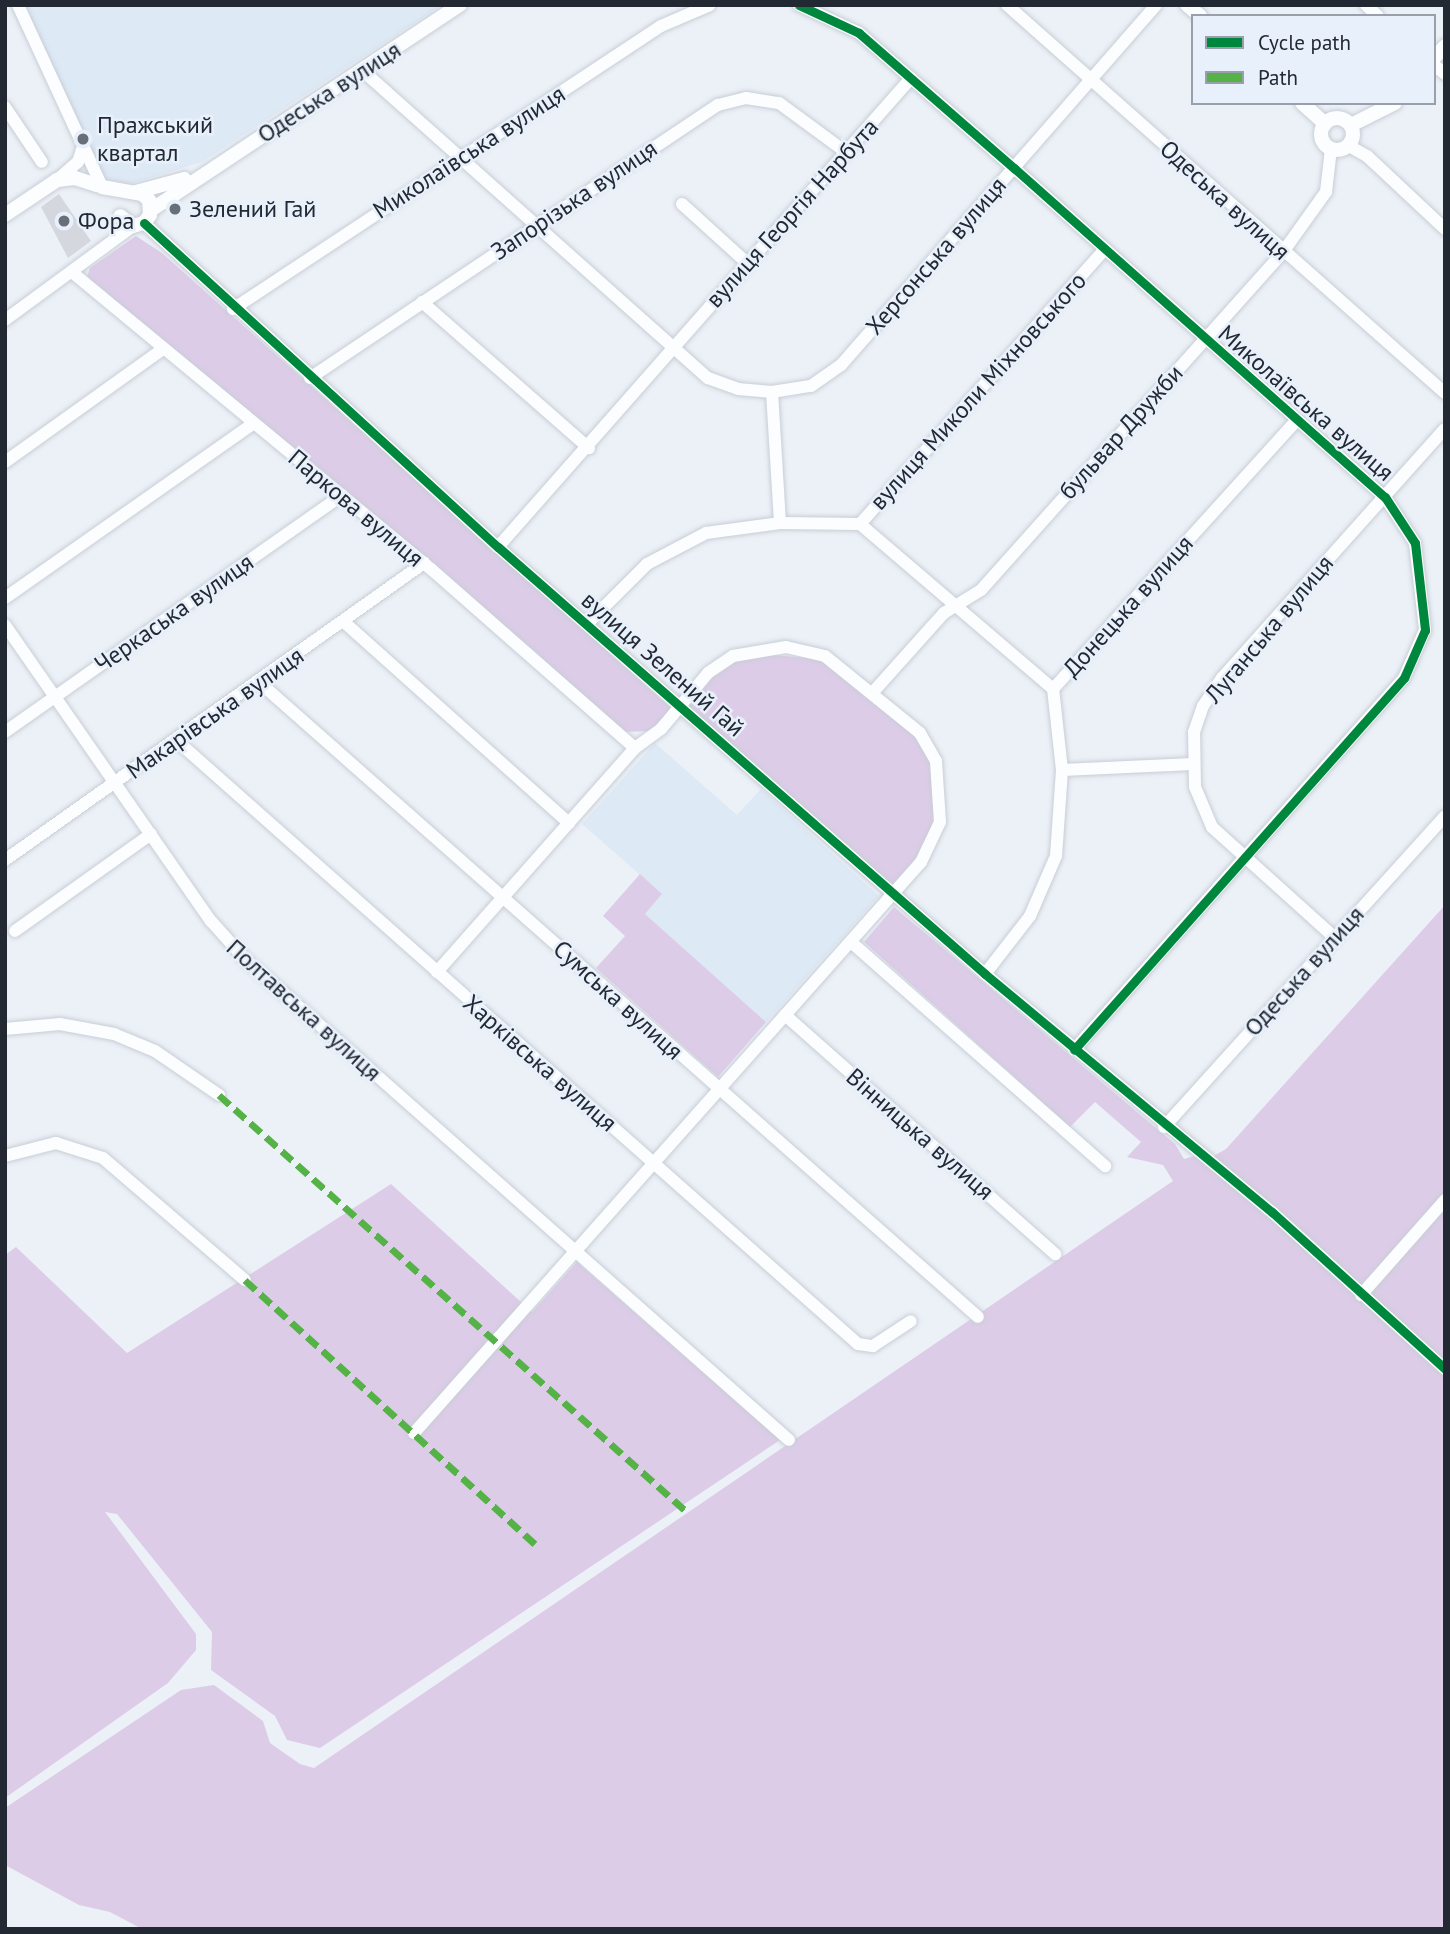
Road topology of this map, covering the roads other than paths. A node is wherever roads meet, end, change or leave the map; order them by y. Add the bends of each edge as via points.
1 (18, 5) edge
2 (710, 5) edge
3 (799, 5) edge
4 (1007, 5) edge
5 (1156, 5) edge
6 (458, 7) edge
7 (363, 71) junction
8 (911, 78) junction
9 (1091, 79) junction
10 (1304, 105) edge
11 (1391, 105) edge
12 (5, 107) edge
13 (1325, 124) junction
14 (1351, 125) junction
15 (1349, 146) junction
16 (1331, 149) junction
17 (82, 150) junction
18 (847, 153) junction
19 (459, 158) junction
20 (43, 162) dead end
21 (1014, 168) junction
22 (202, 174) junction
23 (57, 180) junction
24 (100, 186) junction
25 (133, 193) junction
26 (681, 204) dead end
27 (151, 210) junction
28 (119, 213) junction
29 (5, 215) edge
30 (138, 224) junction
31 (534, 226) junction
32 (1445, 229) edge
33 (114, 242) junction
34 (1105, 249) junction
35 (1283, 252) junction
36 (747, 263) junction
37 (73, 274) junction
38 (422, 302) junction
39 (233, 309) junction
40 (5, 320) edge
41 (5, 329) edge
42 (1204, 340) junction
43 (673, 347) junction
44 (163, 349) junction
45 (310, 378) junction
46 (772, 392) junction
47 (1445, 393) edge
48 (1297, 420) junction
49 (254, 424) junction
50 (1445, 429) edge
51 (589, 448) junction
52 (5, 462) edge
53 (342, 495) junction
54 (1385, 497) junction
55 (780, 523) junction
56 (860, 524) junction
57 (498, 547) junction
58 (424, 563) junction
59 (5, 598) edge
60 (958, 604) junction
61 (344, 622) junction
62 (587, 624) junction
63 (5, 625) edge
64 (259, 682) junction
65 (1053, 689) junction
66 (874, 691) junction
67 (55, 696) junction
68 (680, 704) junction
69 (5, 732) edge
70 (176, 740) junction
71 (635, 748) junction
72 (1193, 764) junction
73 (1062, 771) junction
74 (116, 783) junction
75 (1445, 817) edge
76 (569, 823) junction
77 (152, 834) junction
78 (1244, 856) junction
79 (5, 860) edge
80 (895, 893) junction
81 (503, 898) junction
82 (15, 931) dead end
83 (1334, 937) junction
84 (851, 942) junction
85 (437, 972) junction
86 (985, 974) junction
87 (785, 1015) junction
88 (5, 1029) edge
89 (1074, 1050) junction
90 (718, 1089) junction
91 (219, 1095) dead end
92 (1164, 1127) junction
93 (5, 1156) edge
94 (653, 1163) junction
95 (1105, 1166) dead end
96 (1445, 1200) edge
97 (573, 1254) junction
98 (1055, 1254) dead end
99 (245, 1280) dead end
100 (1361, 1295) junction
101 (978, 1317) dead end
102 (911, 1321) dead end
103 (1445, 1369) edge
104 (414, 1433) dead end
105 (789, 1440) dead end

1 - 17 street
2 - 19 street, Миколаївська вулиця via 661,26
3 - 8 street, Миколаївська вулиця via 859,33
4 - 9 street, Одеська вулиця
5 - 9 street, Херсонська вулиця
6 - 7 main road, Одеська вулиця
7 - 19 street
7 - 22 main road, Одеська вулиця
8 - 18 street, вулиця Георгія Нарбута
8 - 21 street, Миколаївська вулиця
9 - 21 street, Херсонська вулиця
9 - 35 street, Одеська вулиця
10 - 13 main road
11 - 14 main road
12 - 20 street
13 - 14 main road via 1337,118
13 - 16 main road via 1322,140
14 - 15 main road
15 - 16 main road
15 - 32 street via 1367,156
16 - 35 street, бульвар Дружби via 1326,192
17 - 23 street via 71,170
17 - 24 street
18 - 31 street, Запорізька вулиця via 779,103 732,100
18 - 36 street, вулиця Георгія Нарбута
19 - 31 street
19 - 39 street, Миколаївська вулиця
21 - 34 street, Миколаївська вулиця
21 - 46 street, Херсонська вулиця via 841,365 811,386
22 - 25 main road, Одеська вулиця
22 - 27 main road, Одеська вулиця
23 - 24 main road via 75,177
23 - 29 main road
24 - 25 main road
24 - 28 main road
25 - 27 main road via 146,197
25 - 28 main road
26 - 36 street
27 - 30 main road
28 - 30 main road
28 - 33 street
30 - 33 street
30 - 39 street, вулиця Зелений Гай
31 - 38 street, Запорізька вулиця
31 - 43 street
33 - 37 street
34 - 42 street, Миколаївська вулиця
34 - 56 street, вулиця Миколи Міхновського
35 - 42 street, бульвар Дружби
35 - 47 street, Одеська вулиця
36 - 43 street, вулиця Георгія Нарбута
37 - 40 street
37 - 41 street
37 - 44 street, Паркова вулиця
38 - 45 street, Запорізька вулиця
38 - 51 street
39 - 45 street, вулиця Зелений Гай
42 - 48 street, Миколаївська вулиця
42 - 60 street, бульвар Дружби via 981,590
43 - 46 street, Херсонська вулиця via 720,384
43 - 51 street, вулиця Георгія Нарбута
44 - 49 street, Паркова вулиця
44 - 52 street
45 - 57 street, вулиця Зелений Гай
46 - 55 street
48 - 54 street, Миколаївська вулиця
48 - 65 street, Донецька вулиця
49 - 53 street, Паркова вулиця
49 - 59 street
50 - 54 street, Луганська вулиця
51 - 57 street, вулиця Георгія Нарбута
53 - 58 street, Паркова вулиця
53 - 67 street, Черкаська вулиця
54 - 72 street, Луганська вулиця via 1211,692 1197,719
54 - 78 street, Миколаївська вулиця via 1415,543 1422,574 1424,630 1417,659
55 - 56 street, вулиця Миколи Міхновського
55 - 62 street, вулиця Миколи Міхновського via 715,530 667,551 629,579
56 - 60 street
57 - 62 street, вулиця Зелений Гай
58 - 61 street, Макарівська вулиця
58 - 71 street, Паркова вулиця
60 - 65 street
60 - 66 street, бульвар Дружби
61 - 64 street, Макарівська вулиця
61 - 76 street
62 - 68 street, вулиця Зелений Гай
63 - 67 street, Полтавська вулиця
64 - 70 street, Макарівська вулиця
64 - 81 street, Сумська вулиця
65 - 73 street, Донецька вулиця
66 - 68 street via 825,656 786,647 733,656
66 - 80 street via 920,733 938,774 936,839
67 - 69 street, Черкаська вулиця
67 - 74 street, Полтавська вулиця
68 - 71 street via 661,729
68 - 80 street, вулиця Зелений Гай
70 - 74 street, Макарівська вулиця
70 - 85 street, Харківська вулиця
71 - 76 street
72 - 73 street
72 - 78 street, Луганська вулиця via 1204,813
73 - 86 street, Донецька вулиця via 1059,832 1050,877 1030,916
74 - 77 street, Полтавська вулиця
74 - 79 street, Макарівська вулиця
75 - 83 street, Одеська вулиця
76 - 81 street
77 - 82 street
77 - 97 street, Полтавська вулиця via 245,960
78 - 83 street, Луганська вулиця
78 - 89 street, Миколаївська вулиця
80 - 84 street
80 - 86 street, вулиця Зелений Гай
81 - 85 street
81 - 90 street, Сумська вулиця
83 - 92 street, Одеська вулиця
84 - 87 street
84 - 95 street
85 - 94 street, Харківська вулиця
86 - 89 street, вулиця Зелений Гай
87 - 90 street
87 - 98 street, Вінницька вулиця
88 - 91 street via 61,1024 114,1034 155,1051
89 - 92 street, вулиця Зелений Гай
90 - 94 street
90 - 101 street, Сумська вулиця
92 - 100 street, вулиця Зелений Гай via 1272,1212
93 - 99 street via 56,1143 103,1158
94 - 97 street
94 - 102 street, Харківська вулиця via 858,1344 873,1346
96 - 100 street
97 - 104 street
97 - 105 street, Полтавська вулиця
100 - 103 street, вулиця Зелений Гай

